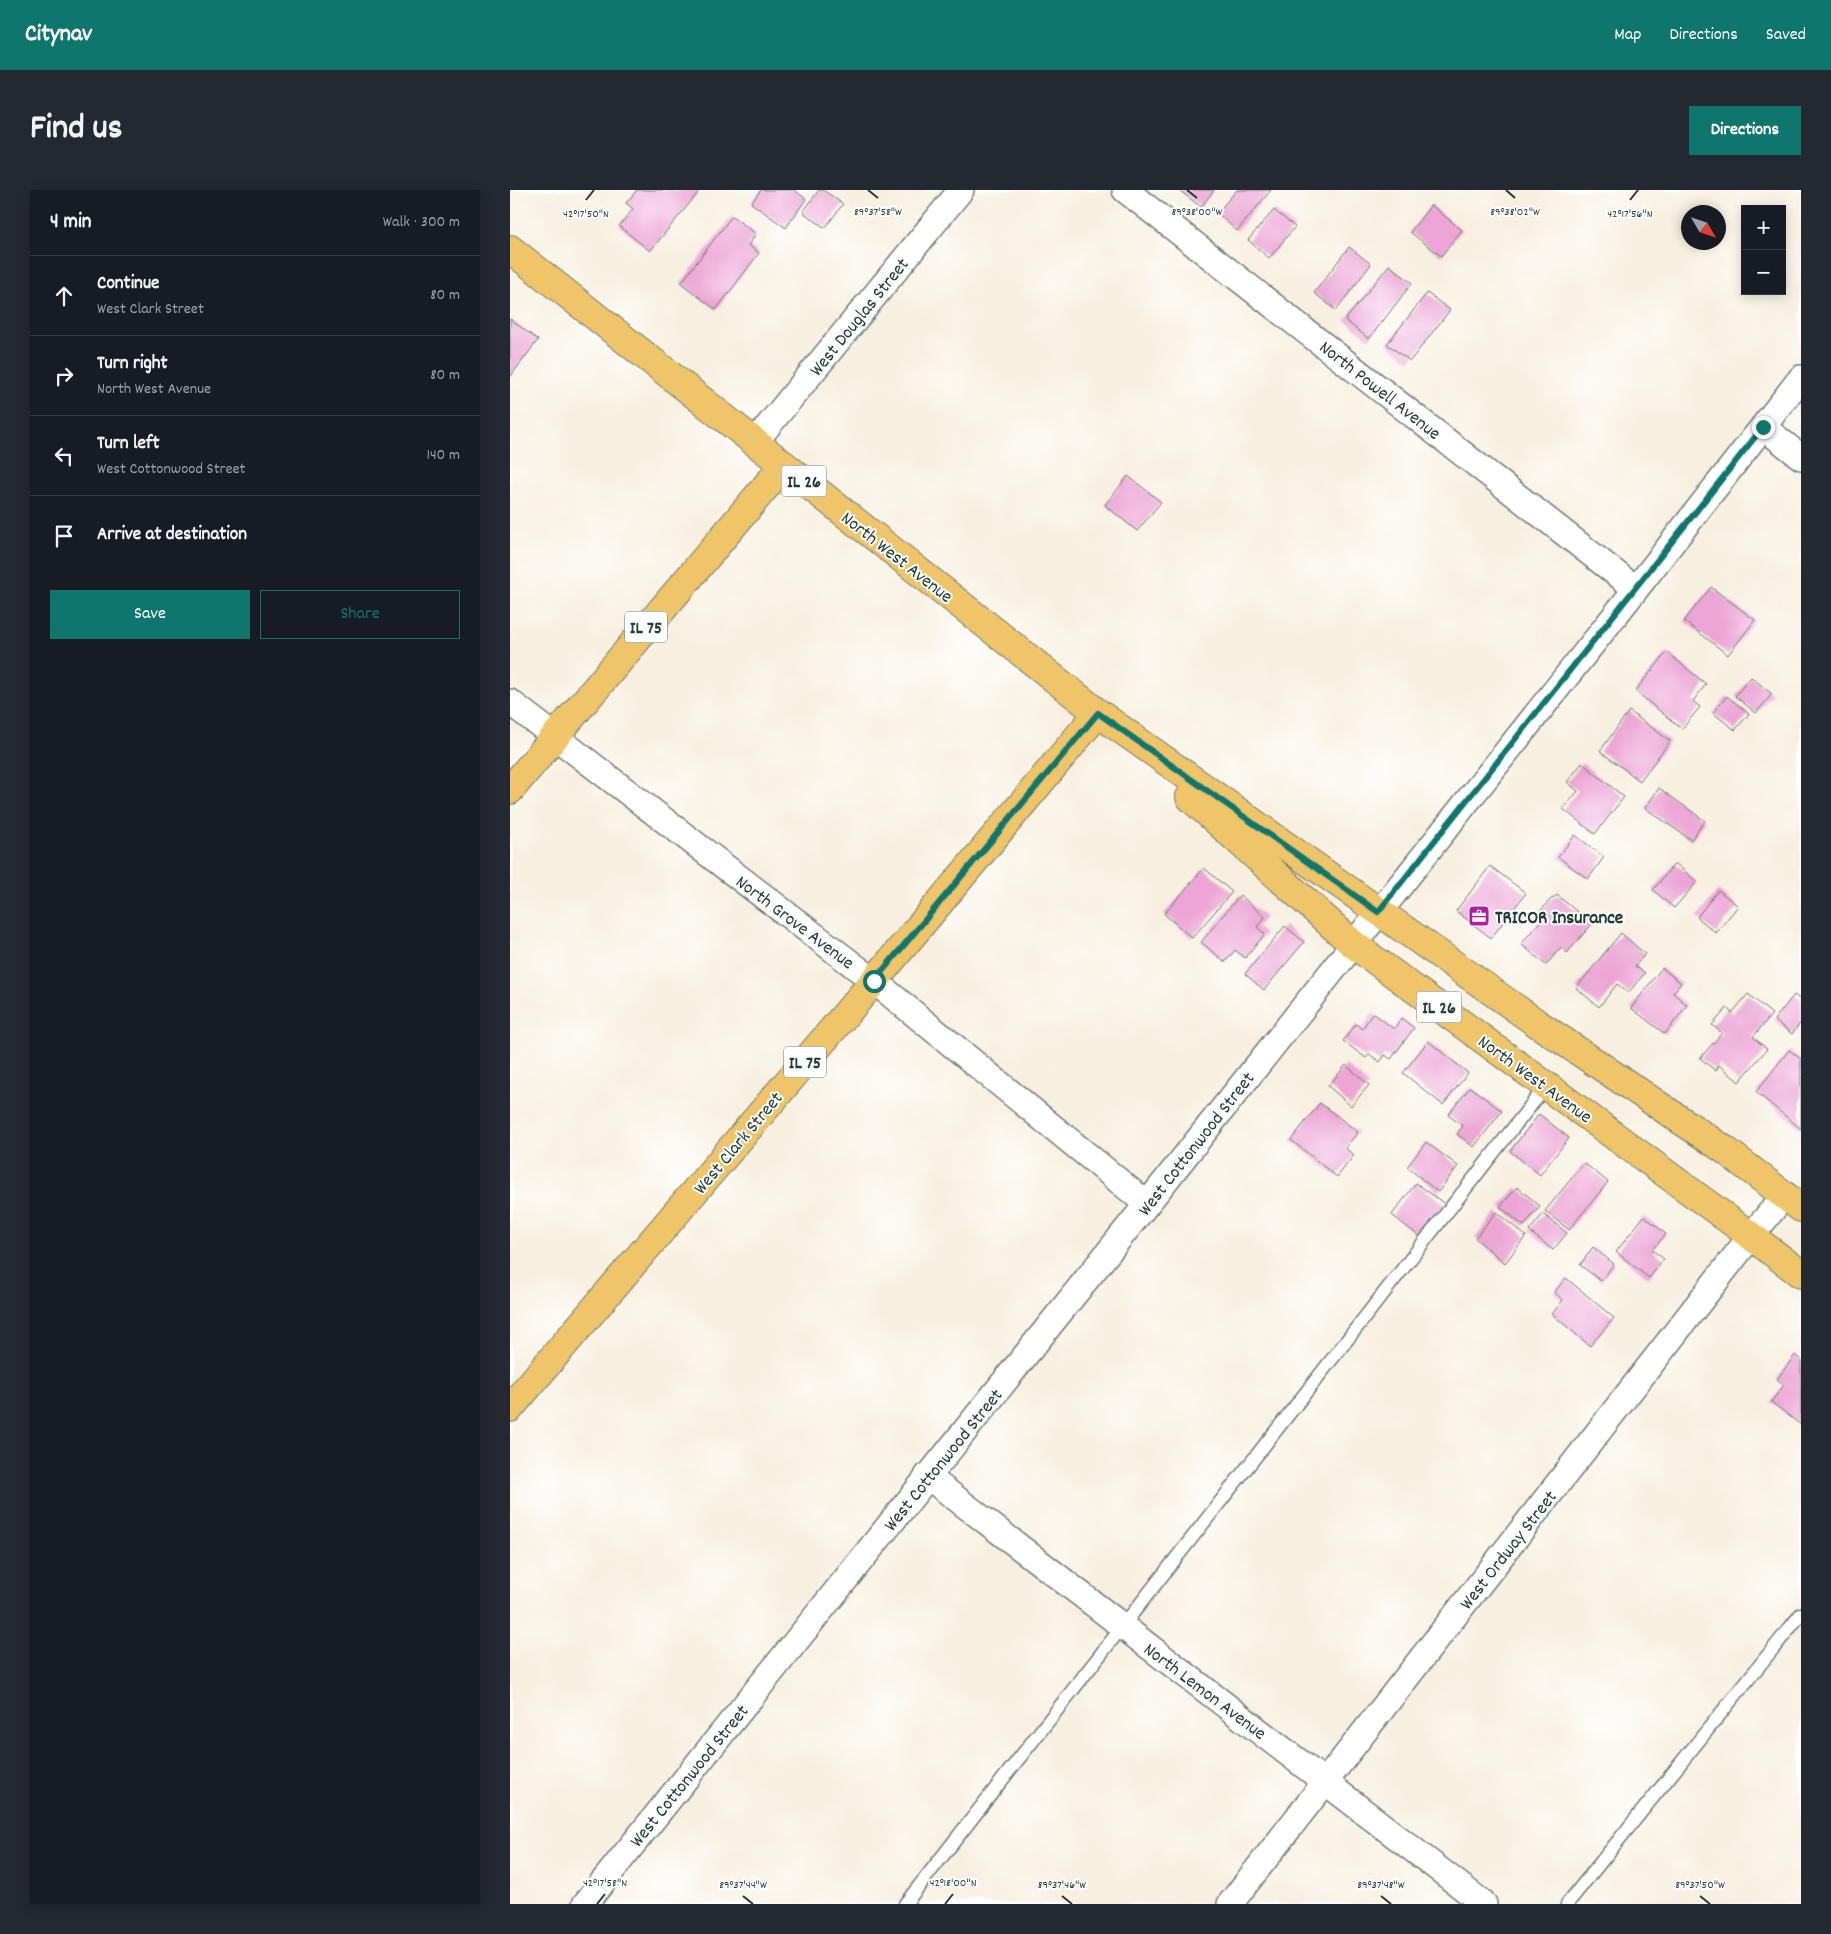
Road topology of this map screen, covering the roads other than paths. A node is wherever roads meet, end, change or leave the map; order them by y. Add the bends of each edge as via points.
1 (961, 190) edge
2 (1125, 190) edge
3 (510, 249) edge
4 (1801, 378) edge
5 (1763, 427) junction
6 (755, 442) junction
7 (1801, 457) edge
8 (784, 465) junction
9 (1636, 589) junction
10 (510, 702) edge
11 (1098, 713) junction
12 (554, 736) junction
13 (510, 790) edge
14 (1378, 912) junction
15 (1353, 944) junction
16 (874, 981) junction
17 (1546, 1086) junction
18 (1793, 1201) edge
19 (1147, 1204) junction
20 (1751, 1236) junction
21 (1801, 1274) edge
22 (510, 1408) edge
23 (927, 1476) junction
24 (1801, 1614) edge
25 (1122, 1626) junction
26 (1326, 1781) junction
27 (585, 1904) edge
28 (905, 1904) edge
29 (1230, 1904) edge
30 (1484, 1904) edge
31 (1567, 1904) edge

1 - 6 street, West Douglas Street
2 - 9 street, North Powell Avenue
3 - 6 main road, North West Avenue / IL 26
4 - 5 street, West Cottonwood Street
5 - 7 street
5 - 9 street, West Cottonwood Street
6 - 8 main road, North West Avenue / IL 26
8 - 11 main road, North West Avenue / IL 26
8 - 12 main road, IL 75
9 - 14 street, West Cottonwood Street
10 - 12 street, North Grove Avenue
11 - 14 main road, North West Avenue / IL 26
11 - 15 main road, North West Avenue / IL 26
11 - 16 main road, West Clark Street / IL 75
12 - 13 main road, IL 75
12 - 16 street, North Grove Avenue
14 - 15 street, West Cottonwood Street
14 - 18 main road, North West Avenue / IL 26 via 1725,1150
15 - 17 main road, North West Avenue / IL 26
15 - 19 street, West Cottonwood Street
16 - 19 street, North Grove Avenue
16 - 22 main road, West Clark Street / IL 75
17 - 20 main road, North West Avenue / IL 26
17 - 25 lane
18 - 20 street, West Ordway Street
19 - 23 street, West Cottonwood Street
20 - 21 main road, North West Avenue / IL 26
20 - 26 street, West Ordway Street
23 - 25 street, North Lemon Avenue
23 - 27 street, West Cottonwood Street
24 - 31 lane
25 - 26 street, North Lemon Avenue
25 - 28 lane
26 - 29 street, West Ordway Street
26 - 30 street, North Lemon Avenue

